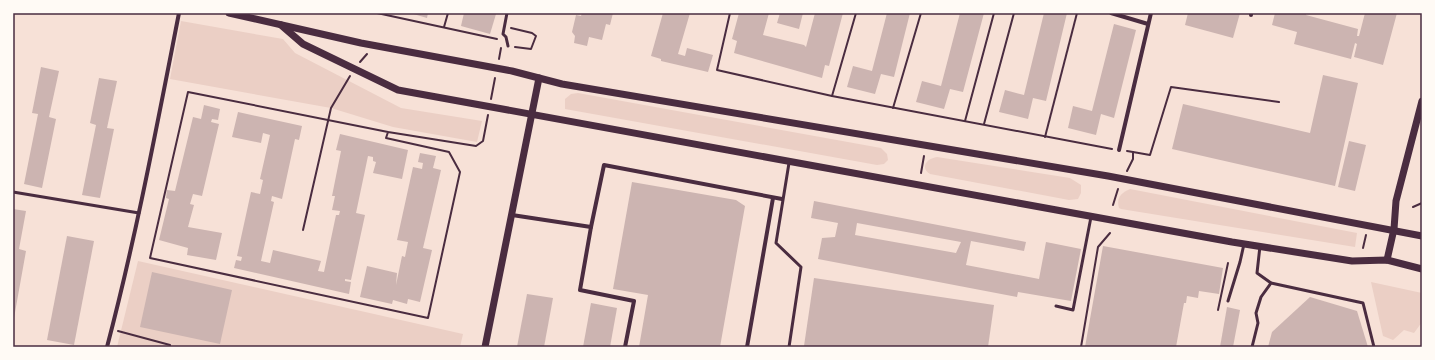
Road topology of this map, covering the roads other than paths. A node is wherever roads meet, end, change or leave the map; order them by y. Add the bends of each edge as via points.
1 (179, 13) edge
2 (229, 13) edge
3 (507, 13) edge
4 (1111, 13) edge
5 (1151, 13) edge
6 (279, 24) junction
7 (1148, 24) junction
8 (508, 46) road end
9 (540, 78) junction
10 (1422, 101) edge
11 (532, 115) junction
12 (1119, 150) road end
13 (789, 163) junction
14 (13, 192) edge
15 (773, 198) junction
16 (782, 199) junction
17 (139, 213) junction
18 (512, 215) junction
19 (1091, 217) junction
20 (591, 227) junction
21 (1394, 229) junction
22 (1422, 236) edge
23 (1244, 244) junction
24 (1260, 246) junction
25 (1387, 260) junction
26 (1422, 269) edge
27 (1271, 283) junction
28 (1228, 301) dead end
29 (1056, 306) dead end
30 (107, 347) edge
31 (485, 347) edge
32 (625, 347) edge
33 (747, 347) edge
34 (789, 347) edge
35 (1252, 347) edge
36 (1374, 347) edge

1 - 17 street
2 - 6 street
3 - 8 lane via 503,34
4 - 7 street
5 - 7 street
6 - 9 street via 374,46
6 - 11 street via 302,44 398,90
7 - 12 street
9 - 11 street
9 - 21 street via 562,84 1108,176 1361,225
10 - 21 street via 1396,201
11 - 13 street
11 - 18 street
13 - 16 lane
13 - 19 street
14 - 17 lane
15 - 16 street
15 - 20 street via 604,165
15 - 33 street
16 - 34 lane via 776,244 801,267
17 - 30 street
18 - 20 street
18 - 31 street
19 - 23 street
19 - 29 lane via 1073,310
20 - 32 street via 580,290 634,301
21 - 22 street
21 - 25 street
23 - 24 street
23 - 28 lane
24 - 25 street via 1352,261
24 - 27 lane via 1257,273
25 - 26 street
27 - 35 lane via 1261,296
27 - 36 lane via 1363,303

